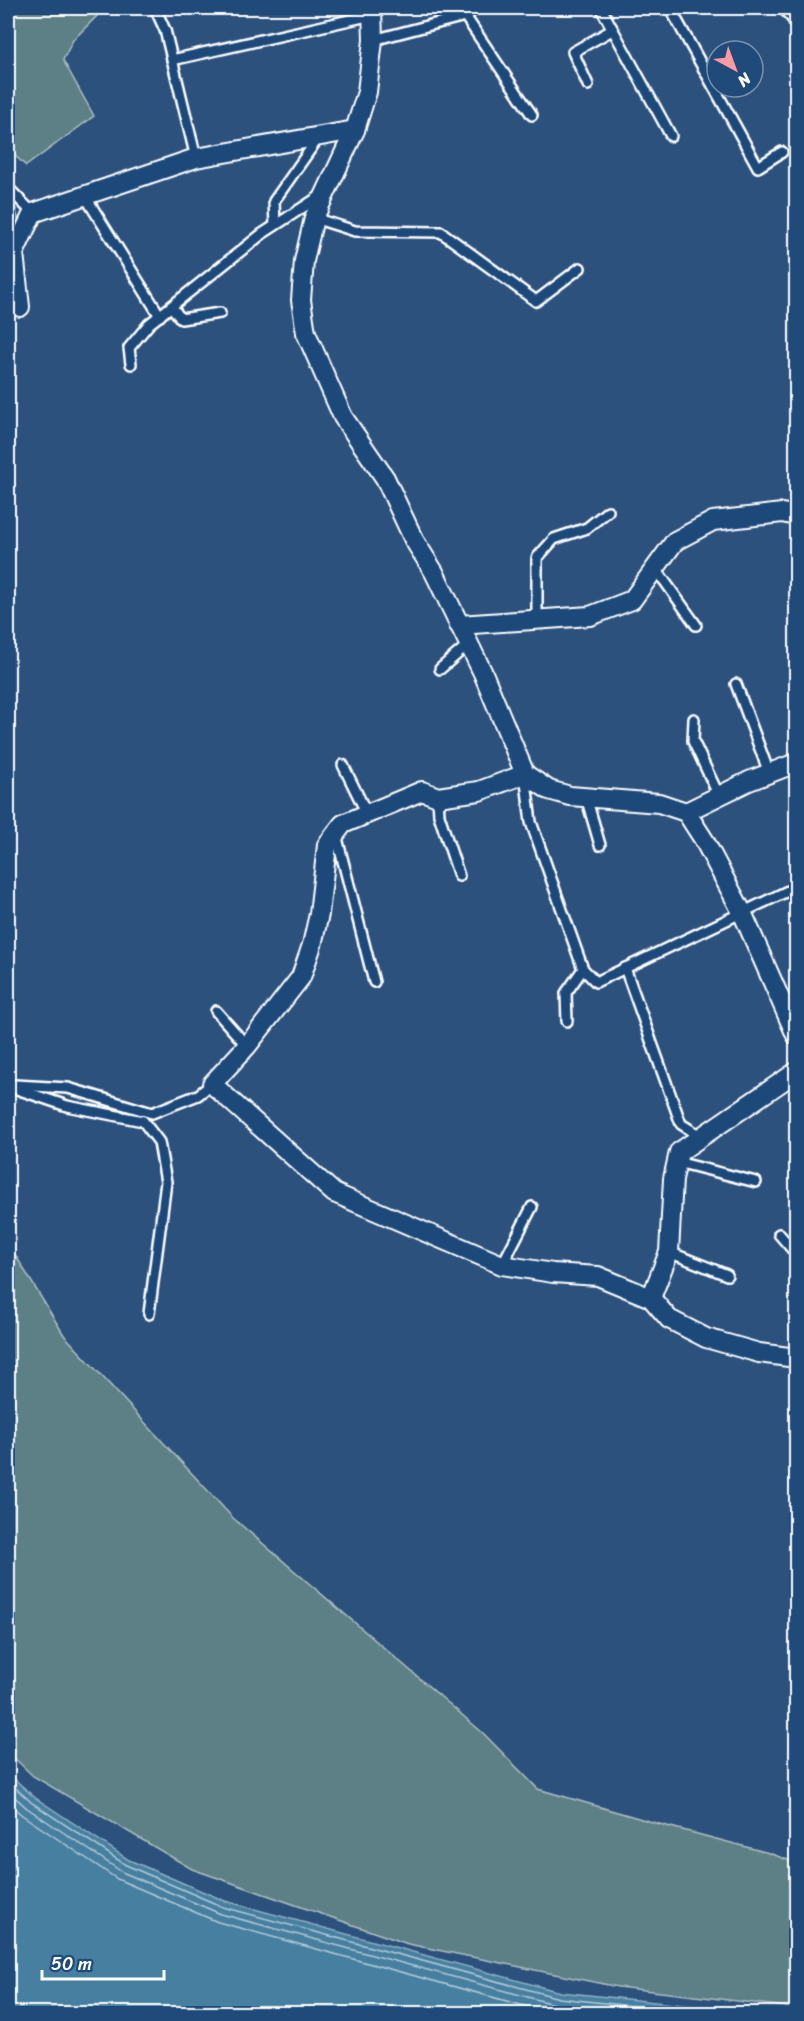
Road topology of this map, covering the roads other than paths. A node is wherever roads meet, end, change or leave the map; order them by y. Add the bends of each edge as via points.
1 (155, 8) edge
2 (477, 8) edge
3 (603, 8) edge
4 (670, 8) edge
5 (783, 8) edge
6 (372, 11) edge
7 (465, 16) junction
8 (796, 23) edge
9 (612, 30) junction
10 (373, 40) junction
11 (172, 60) junction
12 (588, 85) dead end
13 (532, 115) dead end
14 (355, 130) junction
15 (671, 136) dead end
16 (319, 137) junction
17 (782, 152) dead end
18 (196, 158) junction
19 (8, 188) edge
20 (326, 192) junction
21 (85, 196) junction
22 (33, 213) junction
23 (314, 218) junction
24 (275, 225) junction
25 (580, 268) dead end
26 (20, 307) dead end
27 (172, 307) junction
28 (220, 313) dead end
29 (160, 316) junction
30 (131, 364) dead end
31 (608, 511) dead end
32 (796, 516) edge
33 (656, 569) junction
34 (537, 620) junction
35 (459, 625) junction
36 (696, 625) dead end
37 (469, 644) junction
38 (440, 669) dead end
39 (736, 684) dead end
40 (694, 719) dead end
41 (796, 763) edge
42 (344, 765) dead end
43 (769, 773) junction
44 (525, 774) junction
45 (718, 796) junction
46 (438, 797) junction
47 (586, 797) junction
48 (686, 812) junction
49 (367, 814) junction
50 (336, 834) junction
51 (600, 845) dead end
52 (459, 876) dead end
53 (796, 888) edge
54 (742, 912) junction
55 (625, 968) junction
56 (583, 969) junction
57 (374, 982) dead end
58 (216, 1011) dead end
59 (567, 1022) dead end
60 (796, 1035) edge
61 (247, 1046) junction
62 (796, 1072) edge
63 (212, 1084) junction
64 (8, 1085) edge
65 (702, 1137) junction
66 (677, 1162) junction
67 (756, 1182) dead end
68 (532, 1207) dead end
69 (779, 1233) dead end
70 (796, 1251) edge
71 (669, 1252) junction
72 (502, 1265) junction
73 (727, 1275) dead end
74 (651, 1298) junction
75 (149, 1314) dead end
76 (796, 1358) edge

1 - 11 lane
2 - 7 lane
3 - 9 lane
4 - 17 lane via 758,167
5 - 8 lane
6 - 10 street
6 - 11 lane
7 - 10 lane
7 - 13 lane
9 - 12 lane via 573,52
9 - 15 lane
10 - 14 street via 367,93
11 - 18 lane
14 - 16 street
14 - 20 street
16 - 18 street
16 - 24 lane via 274,201
18 - 21 street
19 - 22 lane
20 - 23 street
20 - 24 lane
21 - 22 street
21 - 29 lane
22 - 26 street via 14,253
23 - 25 lane via 355,231 441,232 536,301
23 - 35 street via 304,261 301,300 306,333 343,417 385,478
24 - 27 lane
27 - 28 lane via 181,319
27 - 29 lane
29 - 30 lane via 129,348
31 - 34 lane via 587,528 554,539 537,558
32 - 33 street via 782,513 713,521 675,541
33 - 34 street via 632,600 590,616
33 - 36 lane
34 - 35 street
35 - 37 street
37 - 38 lane
37 - 44 street
39 - 43 lane
40 - 45 lane via 693,741
41 - 43 street
42 - 49 lane
43 - 45 street
44 - 46 street via 479,791
44 - 47 street via 549,790
44 - 56 lane via 531,822
45 - 48 street
46 - 49 street via 422,791
46 - 52 lane via 439,814
47 - 48 street via 659,802
47 - 51 lane
48 - 54 street
49 - 50 street via 343,824
50 - 57 lane
50 - 61 street via 327,845 319,914 301,976
53 - 54 lane
54 - 55 lane
54 - 60 street
55 - 56 lane via 596,982
55 - 65 lane via 681,1124
56 - 59 lane via 566,993
58 - 61 lane
61 - 63 street
62 - 65 street
63 - 64 lane via 198,1095 152,1113 68,1088
63 - 72 street via 334,1193
64 - 75 lane via 67,1106 143,1121 159,1142 166,1182
65 - 66 street via 679,1152
66 - 67 lane
66 - 71 street
68 - 72 lane
69 - 70 lane
71 - 73 lane
71 - 74 street
72 - 74 street via 598,1276
74 - 76 street via 669,1319 706,1338 759,1353

